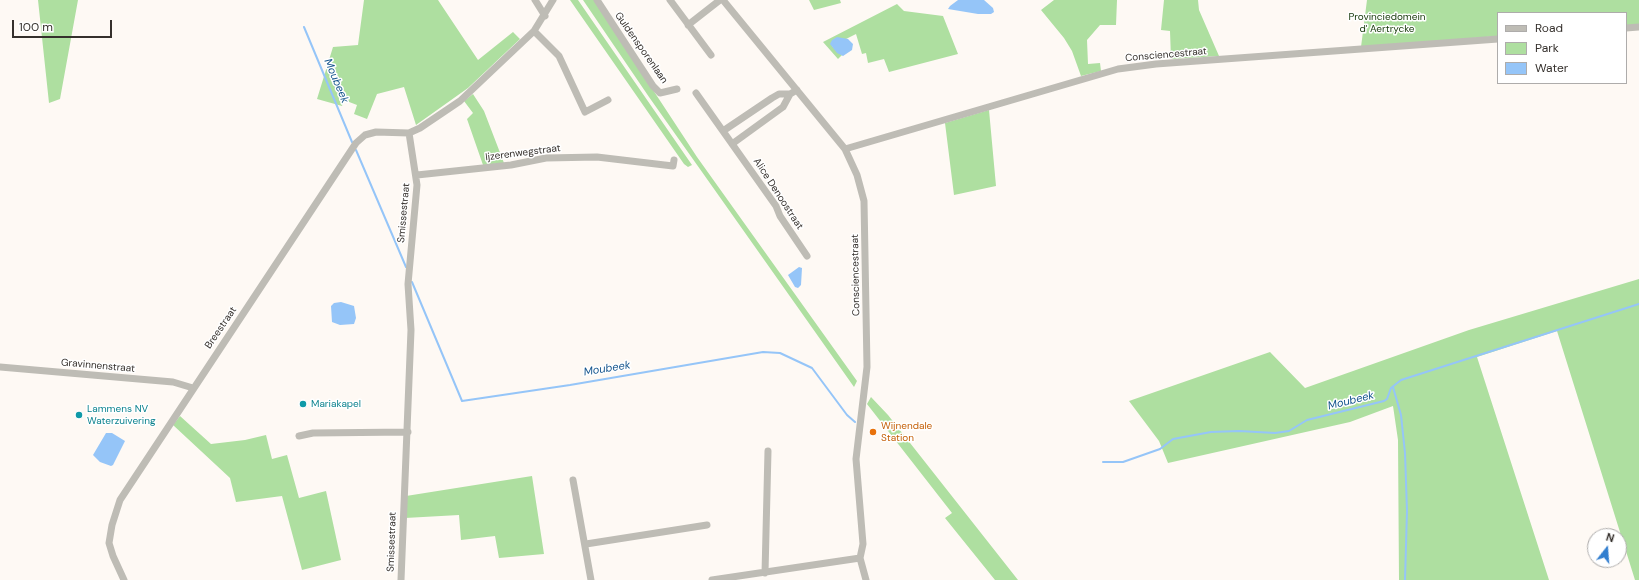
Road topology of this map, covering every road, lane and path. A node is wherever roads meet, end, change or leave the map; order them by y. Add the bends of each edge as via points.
1 (535, 0) edge
2 (553, 0) edge
3 (597, 0) edge
4 (670, 0) edge
5 (721, 0) edge
6 (545, 16) junction
7 (688, 25) junction
8 (1639, 27) edge
9 (1627, 28) edge
10 (534, 31) junction
11 (1497, 39) edge
12 (711, 55) dead end
13 (677, 89) dead end
14 (793, 92) junction
15 (696, 93) dead end
16 (608, 100) dead end
17 (723, 131) junction
18 (409, 133) junction
19 (732, 144) junction
20 (845, 149) junction
21 (674, 160) dead end
22 (417, 175) junction
23 (807, 256) dead end
24 (0, 367) edge
25 (193, 388) junction
26 (408, 432) junction
27 (299, 436) dead end
28 (768, 451) dead end
29 (573, 480) dead end
30 (707, 525) dead end
31 (586, 544) junction
32 (860, 558) junction
33 (765, 572) junction
34 (124, 580) edge
35 (401, 580) edge
36 (591, 580) edge
37 (712, 580) edge
38 (866, 580) edge

1 - 6 street
2 - 6 street
3 - 13 street, Guldensporenlaan via 653,86 660,93
4 - 7 street
5 - 7 street
5 - 14 street, Consciencestraat
6 - 10 street
7 - 12 street
8 - 9 street
10 - 16 street via 559,56 585,112
10 - 18 street via 460,101
11 - 20 street, Consciencestraat via 1118,69
14 - 17 street via 779,94
14 - 19 street via 783,107
14 - 20 street, Consciencestraat
15 - 17 street, Alice Denoostraat
17 - 19 street, Alice Denoostraat
18 - 22 street, Smissestraat
18 - 25 street, Breestraat via 376,132 365,135 356,143
19 - 23 street, Alice Denoostraat via 776,206
20 - 32 street, Consciencestraat via 857,175 864,201 867,367 856,459 863,544
21 - 22 street, Ijzerenwegstraat via 673,166 597,157 546,158 511,165
22 - 26 street, Smissestraat via 408,284 411,330
24 - 25 street, Gravinnenstraat via 173,382
25 - 34 street, Breestraat via 115,512 109,543
26 - 27 street via 313,433
26 - 35 street, Smissestraat
28 - 33 street
29 - 31 street
30 - 31 street
31 - 36 street
32 - 33 street
32 - 38 street
33 - 37 street

